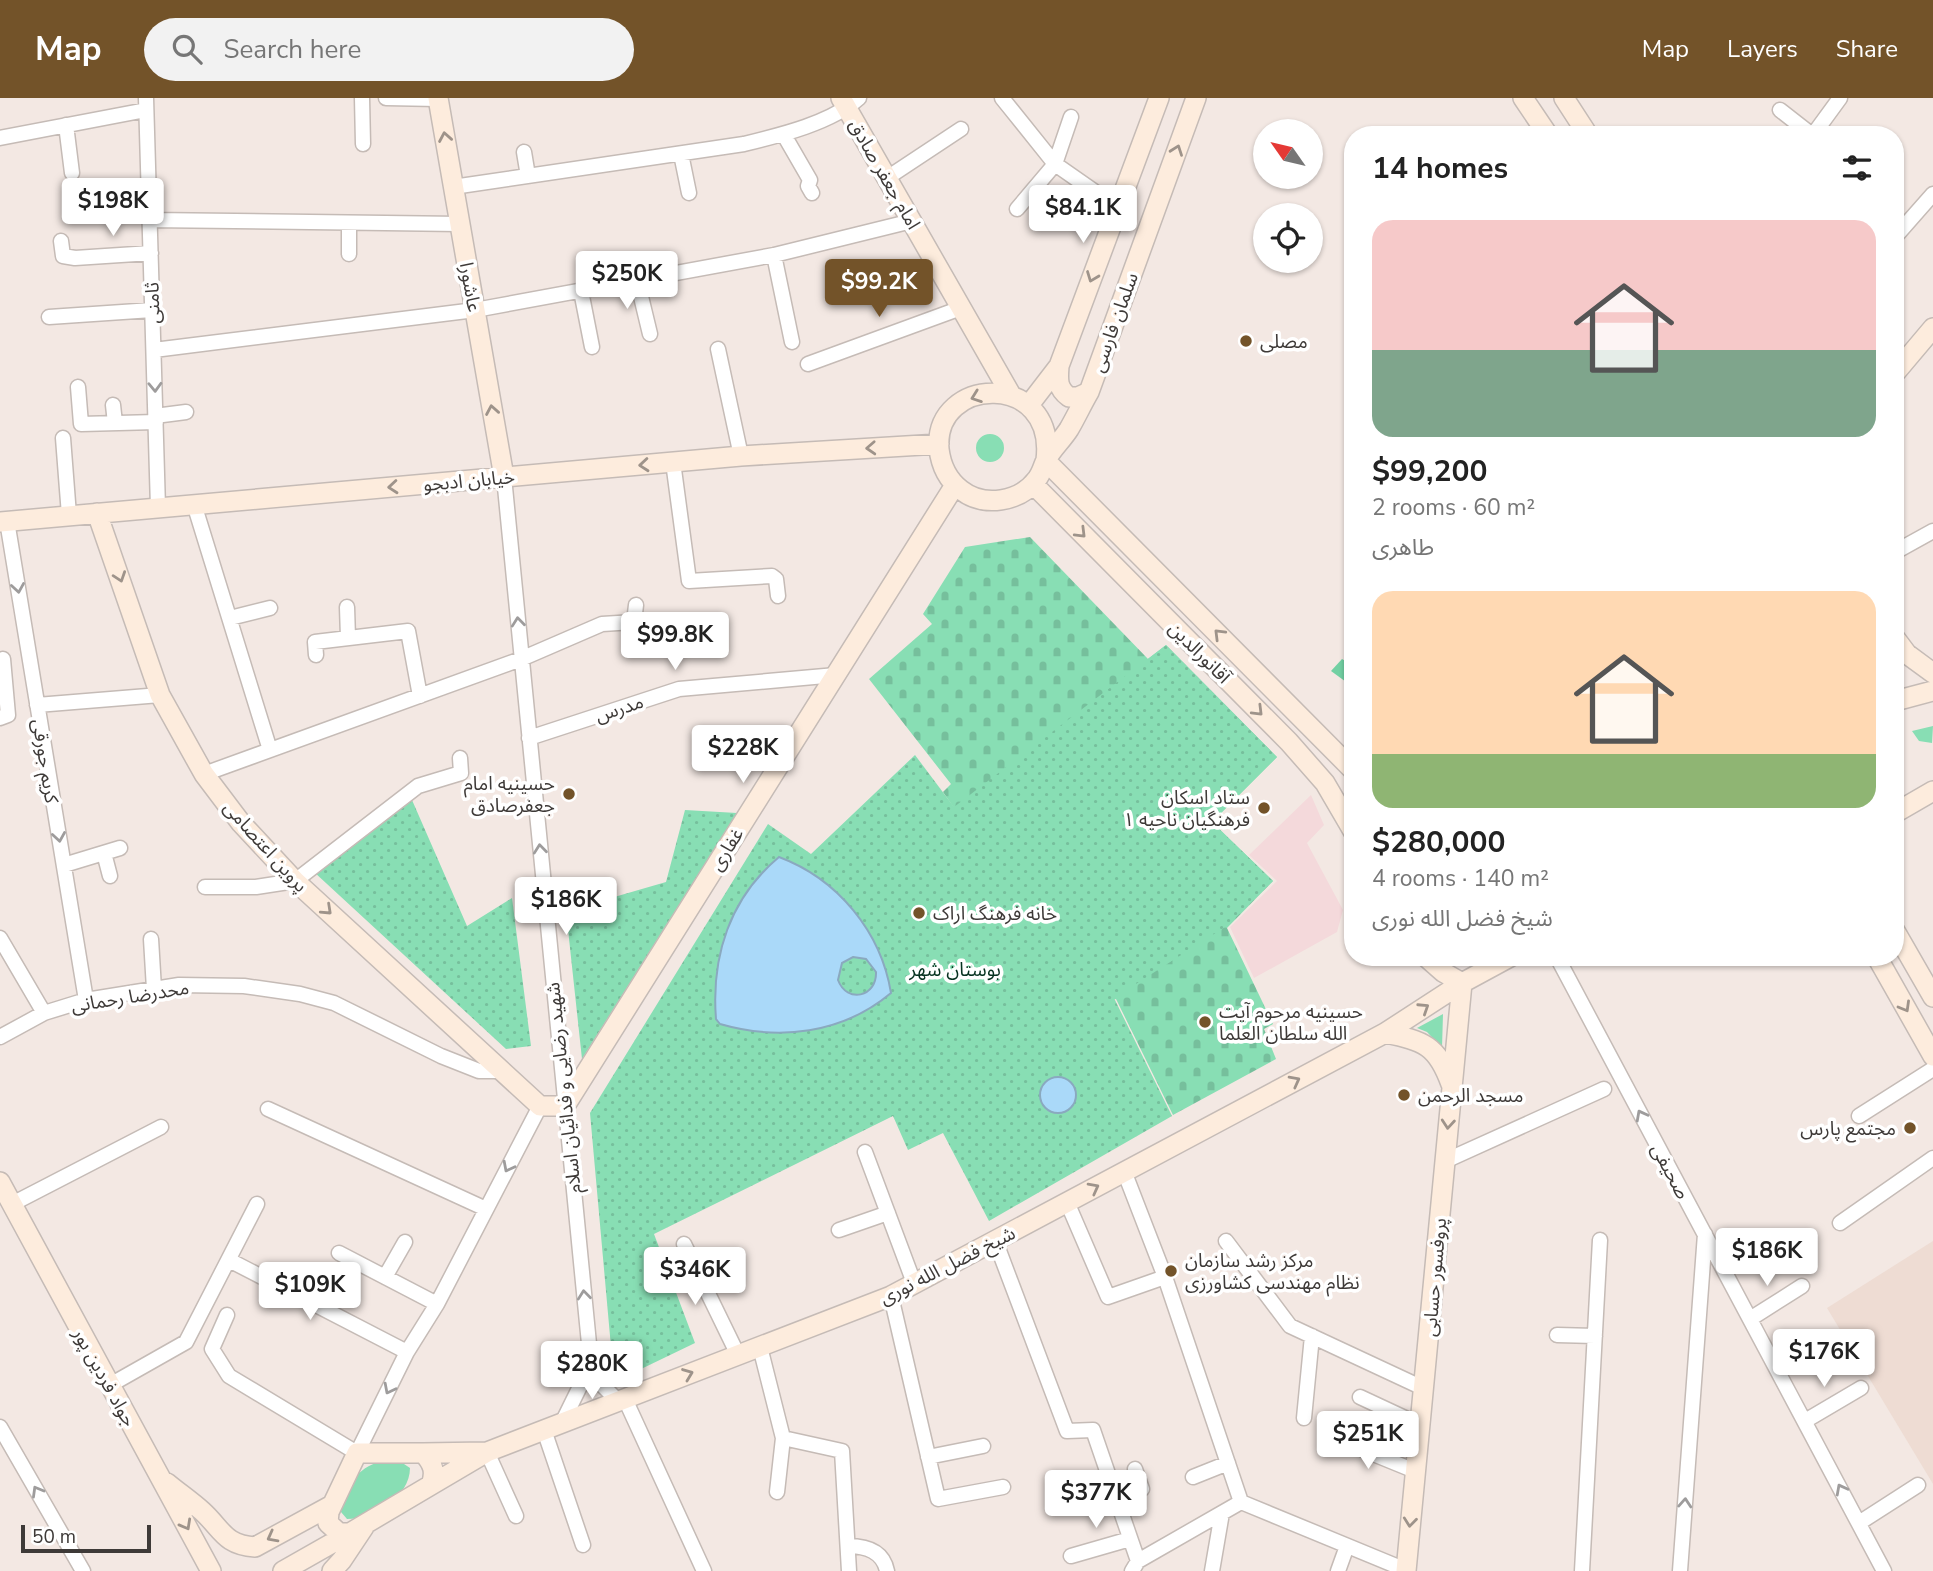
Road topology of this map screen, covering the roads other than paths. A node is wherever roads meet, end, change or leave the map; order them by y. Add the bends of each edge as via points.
1 (362, 98) edge
2 (386, 98) edge
3 (438, 98) edge
4 (1002, 98) edge
5 (1159, 98) edge
6 (1195, 98) edge
7 (1523, 98) edge
8 (1564, 98) edge
9 (1840, 98) edge
10 (849, 102) edge
11 (146, 104) edge
12 (1780, 110) dead end
13 (1071, 117) dead end
14 (66, 125) junction
15 (1542, 126) edge
16 (1582, 126) edge
17 (1801, 126) edge
18 (1820, 126) edge
19 (961, 129) dead end
20 (783, 135) junction
21 (0, 138) edge
22 (363, 144) dead end
23 (524, 152) dead end
24 (681, 153) junction
25 (1055, 163) junction
26 (72, 173) dead end
27 (528, 176) junction
28 (887, 178) junction
29 (453, 187) junction
30 (689, 193) dead end
31 (812, 193) dead end
32 (1933, 194) edge
33 (1118, 208) junction
34 (1017, 209) dead end
35 (150, 220) junction
36 (912, 221) junction
37 (349, 223) junction
38 (460, 225) junction
39 (1904, 227) edge
40 (61, 241) dead end
41 (151, 253) junction
42 (349, 254) dead end
43 (774, 255) junction
44 (637, 281) junction
45 (581, 291) junction
46 (961, 308) junction
47 (152, 310) junction
48 (475, 310) junction
49 (49, 317) dead end
50 (1933, 328) edge
51 (650, 334) dead end
52 (792, 342) dead end
53 (592, 347) dead end
54 (718, 349) dead end
55 (154, 350) junction
56 (1904, 362) edge
57 (808, 364) dead end
58 (1059, 366) junction
59 (78, 387) dead end
60 (1089, 391) junction
61 (1011, 395) junction
62 (113, 405) dead end
63 (1029, 405) junction
64 (186, 412) dead end
65 (156, 419) junction
66 (115, 424) junction
67 (63, 438) dead end
68 (939, 444) junction
69 (741, 456) junction
70 (1046, 461) junction
71 (673, 462) junction
72 (504, 477) junction
73 (1033, 484) junction
74 (955, 485) junction
75 (194, 504) junction
76 (159, 508) junction
77 (97, 513) junction
78 (69, 515) junction
79 (3, 521) edge
80 (1933, 531) edge
81 (1904, 547) edge
82 (778, 596) dead end
83 (636, 605) dead end
84 (347, 607) dead end
85 (270, 608) dead end
86 (230, 618) junction
87 (348, 638) junction
88 (1904, 649) edge
89 (316, 655) dead end
90 (3, 659) dead end
91 (521, 659) junction
92 (1933, 673) edge
93 (836, 674) junction
94 (1933, 691) edge
95 (160, 695) junction
96 (419, 696) junction
97 (1904, 699) edge
98 (37, 705) junction
99 (0, 718) edge
100 (529, 738) junction
101 (270, 750) junction
102 (460, 758) dead end
103 (1344, 761) edge
104 (204, 774) junction
105 (1933, 791) edge
106 (1904, 808) edge
107 (1344, 816) edge
108 (120, 848) dead end
109 (104, 853) junction
110 (64, 865) junction
111 (110, 876) dead end
112 (295, 881) junction
113 (205, 887) dead end
114 (0, 938) edge
115 (151, 939) dead end
116 (1904, 947) edge
117 (1436, 966) edge
118 (1493, 966) edge
119 (1562, 966) edge
120 (1882, 966) edge
121 (1462, 983) junction
122 (154, 989) junction
123 (1933, 997) edge
124 (86, 1000) junction
125 (44, 1013) junction
126 (1385, 1033) junction
127 (0, 1037) edge
128 (1933, 1056) edge
129 (1933, 1069) edge
130 (502, 1071) junction
131 (1452, 1086) junction
132 (1604, 1090) dead end
133 (540, 1106) junction
134 (565, 1107) junction
135 (268, 1109) dead end
136 (1859, 1116) dead end
137 (161, 1127) dead end
138 (865, 1152) dead end
139 (1933, 1158) edge
140 (1445, 1161) junction
141 (1124, 1171) junction
142 (0, 1182) edge
143 (1067, 1202) junction
144 (12, 1204) junction
145 (257, 1204) dead end
146 (486, 1209) junction
147 (888, 1213) junction
148 (1840, 1223) dead end
149 (839, 1230) dead end
150 (1705, 1234) junction
151 (995, 1240) junction
152 (1600, 1240) dead end
153 (1226, 1241) dead end
154 (405, 1242) dead end
155 (684, 1244) dead end
156 (339, 1253) dead end
157 (229, 1260) junction
158 (385, 1277) junction
159 (1165, 1277) junction
160 (914, 1283) junction
161 (1802, 1286) dead end
162 (891, 1296) junction
163 (437, 1304) junction
164 (227, 1315) dead end
165 (1750, 1320) junction
166 (1557, 1335) dead end
167 (1311, 1336) junction
168 (1595, 1336) junction
169 (760, 1347) junction
170 (407, 1352) junction
171 (738, 1355) junction
172 (590, 1364) junction
173 (110, 1385) junction
174 (1423, 1388) junction
175 (1861, 1388) dead end
176 (1360, 1397) dead end
177 (622, 1400) junction
178 (1304, 1418) dead end
179 (1805, 1421) junction
180 (562, 1423) junction
181 (1420, 1425) junction
182 (0, 1427) edge
183 (544, 1430) junction
184 (1335, 1437) dead end
185 (783, 1438) junction
186 (983, 1446) dead end
187 (487, 1452) junction
188 (357, 1453) junction
189 (423, 1453) junction
190 (928, 1457) junction
191 (1228, 1463) junction
192 (1135, 1469) dead end
193 (1415, 1471) junction
194 (161, 1478) junction
195 (1194, 1478) dead end
196 (431, 1485) junction
197 (1918, 1486) dead end
198 (1003, 1487) dead end
199 (777, 1492) dead end
200 (1117, 1501) junction
201 (1241, 1502) junction
202 (332, 1505) junction
203 (1222, 1513) junction
204 (516, 1516) dead end
205 (1859, 1523) junction
206 (358, 1528) junction
207 (1130, 1539) junction
208 (583, 1545) dead end
209 (848, 1546) junction
210 (1347, 1546) junction
211 (1071, 1556) dead end
212 (1135, 1566) edge
213 (1406, 1570) edge
214 (83, 1571) edge
215 (211, 1571) edge
216 (283, 1571) edge
217 (332, 1571) edge
218 (704, 1571) edge
219 (849, 1571) edge
220 (887, 1571) edge
221 (1212, 1571) edge
222 (1338, 1571) edge
223 (1582, 1571) edge
224 (1680, 1571) edge
225 (1884, 1571) edge

1 - 22 street
2 - 3 street
29 -> 3 street, عاشورا
4 - 25 street
5 - 33 street, سلمان فارسی
60 -> 6 street, سلمان فارسی
7 - 15 street
8 - 16 street
9 - 18 street
10 - 20 street
10 - 28 street, امام جعفر صادق
11 - 14 street
11 - 35 street, ثامنی
12 - 17 street
13 - 25 street
14 - 21 street
14 - 26 street
19 - 28 street
20 - 24 street
20 - 31 street via 810,180
23 - 27 street
24 - 27 street
24 - 30 street
25 - 33 street
25 - 34 street
27 - 29 street
28 - 36 street, امام جعفر صادق
29 - 38 street, عاشورا
32 - 39 street
33 -> 58 street, سلمان فارسی
35 - 37 street
35 - 41 street, ثامنی
36 - 43 street
36 - 46 street, امام جعفر صادق
37 - 38 street
37 - 42 street
38 - 48 street, عاشورا
40 - 41 street via 64,256 75,258
41 - 47 street, ثامنی
43 - 44 street
43 - 52 street
44 - 45 street
44 - 51 street
45 - 48 street
45 - 53 street
46 - 57 street
46 - 61 street, امام جعفر صادق
47 - 49 street
47 - 55 street, ثامنی
48 - 55 street
72 -> 48 street, عاشورا
50 - 56 street
54 - 69 street
55 -> 65 street, ثامنی
58 - 60 street via 1062,392 1078,397
58 - 63 street, سلمان فارسی
59 - 66 street via 81,424
60 - 70 street, سلمان فارسی
61 - 63 street
61 -> 68 street via 983,393 957,406
62 - 66 street
63 - 70 street via 1047,436
64 - 65 street
65 - 66 street
65 - 76 street, ثامنی
67 - 78 street
68 -> 69 street, خیابان ادبجو
68 - 74 street via 943,466
69 - 71 street, خیابان ادبجو
70 - 73 street
103 -> 70 street, آقانورالدین
71 -> 72 street, خیابان ادبجو
71 - 82 street via 689,581 772,576
72 -> 75 street, خیابان ادبجو
91 -> 72 street, شهید رضایی و فدائیان اسلام
73 - 74 street via 1015,496 994,501 979,500
73 -> 107 street, آقانورالدین via 1289,742 1325,783
74 - 93 street, غفاری
75 - 76 street, خیابان ادبجو
75 - 86 street
76 - 77 street, خیابان ادبجو
77 - 78 street, خیابان ادبجو
77 -> 95 street, پروین اعتصامی
78 - 79 street, خیابان ادبجو
79 -> 98 street, کریم جورقی
80 - 81 street
83 - 91 street via 634,622 602,624
84 - 87 street
85 - 86 street
86 - 101 street
87 - 89 street via 315,642
87 - 96 street via 408,631
88 - 92 street
90 - 99 street via 8,715
91 - 96 street
91 - 100 street, شهید رضایی و فدائیان اسلام
93 - 100 street, مدرس via 679,689
93 - 134 street, غفاری
94 - 97 street
95 - 98 street
95 - 104 street, پروین اعتصامی
96 - 101 street
98 -> 110 street, کریم جورقی
134 -> 100 street, شهید رضایی و فدائیان اسلام
101 - 104 street
102 - 112 street via 461,773 418,786
104 - 112 street, پروین اعتصامی via 241,824
105 - 106 street
108 - 109 street
109 - 110 street
109 - 111 street
110 - 124 street, کریم جورقی
112 - 113 street
112 -> 130 street, پروین اعتصامی
114 - 125 street
115 - 122 street
116 - 123 street
117 - 121 street
118 - 121 street, شیخ فضل الله نوری
150 -> 119 street, صحیفی
120 -> 128 street
126 -> 121 street, شیخ فضل الله نوری
121 - 131 street, پروفسور حسابی
122 - 124 street, محدرضا رحمانی
122 - 130 street, محدرضا رحمانی via 244,986 300,994 334,1003 479,1071
124 - 125 street, محدرضا رحمانی
125 - 127 street, محدرضا رحمانی
126 - 131 street via 1414,1039 1429,1048 1443,1062
141 -> 126 street, شیخ فضل الله نوری
129 - 136 street
130 - 133 street, پروین اعتصامی
131 -> 140 street, پروفسور حسابی
132 - 140 street
133 - 134 street
133 -> 146 street
172 -> 134 street, شهید رضایی و فدائیان اسلام
135 - 146 street
137 - 144 street
138 - 147 street
139 - 148 street
140 - 174 street, پروفسور حسابی
143 -> 141 street, شیخ فضل الله نوری
141 - 159 street
142 - 144 street, جواد فردین پور
143 - 151 street, شیخ فضل الله نوری
143 - 159 street via 1108,1297
144 - 173 street, جواد فردین پور
145 - 157 street
146 - 163 street
147 - 149 street
147 - 160 street
150 - 165 street, صحیفی
224 -> 150 street
151 - 160 street, شیخ فضل الله نوری
151 - 200 street via 1067,1432 1093,1430
152 - 168 street
153 - 167 street via 1290,1326
154 - 158 street
155 - 171 street
156 - 158 street
157 - 170 street
157 - 173 street via 186,1342
158 - 163 street
159 - 191 street
160 - 162 street, شیخ فضل الله نوری
161 - 165 street
162 - 169 street, شیخ فضل الله نوری
162 - 190 street
163 - 170 street
164 - 188 street via 212,1349 229,1376
165 - 179 street, صحیفی
166 - 168 street
167 - 174 street
167 - 178 street
168 - 223 street
169 - 171 street, شیخ فضل الله نوری
169 - 185 street
170 -> 188 street
177 -> 171 street, شیخ فضل الله نوری
172 - 177 street, شهید رضایی و فدائیان اسلام via 596,1378
172 - 180 street
173 - 194 street, جواد فردین پور
174 - 181 street, پروفسور حسابی
175 - 179 street
176 - 181 street
177 - 180 street, شیخ فضل الله نوری
177 - 218 street, شهید رضایی و فدائیان اسلام
205 -> 179 street, صحیفی
180 - 183 street, شیخ فضل الله نوری
181 - 193 street, پروفسور حسابی
214 -> 182 street
183 - 187 street, شیخ فضل الله نوری
183 - 208 street
184 - 193 street
185 - 199 street
185 - 209 street via 842,1451
186 - 190 street
187 - 189 street, شیخ فضل الله نوری
187 - 196 street, شیخ فضل الله نوری
187 - 204 street
188 - 189 street, شیخ فضل الله نوری
188 - 202 street
189 - 196 street via 433,1469
190 - 198 street via 938,1499
191 - 195 street
191 - 201 street
192 - 200 street via 1142,1489
193 -> 213 street, پروفسور حسابی
202 -> 194 street via 255,1547 240,1546 225,1538 204,1512
194 -> 215 street, جواد فردین پور
196 - 206 street, شیخ فضل الله نوری
197 - 205 street
200 - 207 street
201 - 203 street
201 - 210 street
202 - 206 street via 331,1527 339,1533
203 - 212 street
203 - 221 street
205 - 225 street, صحیفی
206 - 216 street
206 - 217 street
207 - 211 street
207 - 212 street
209 - 219 street
209 - 220 street via 875,1552
210 - 213 street
210 - 222 street

